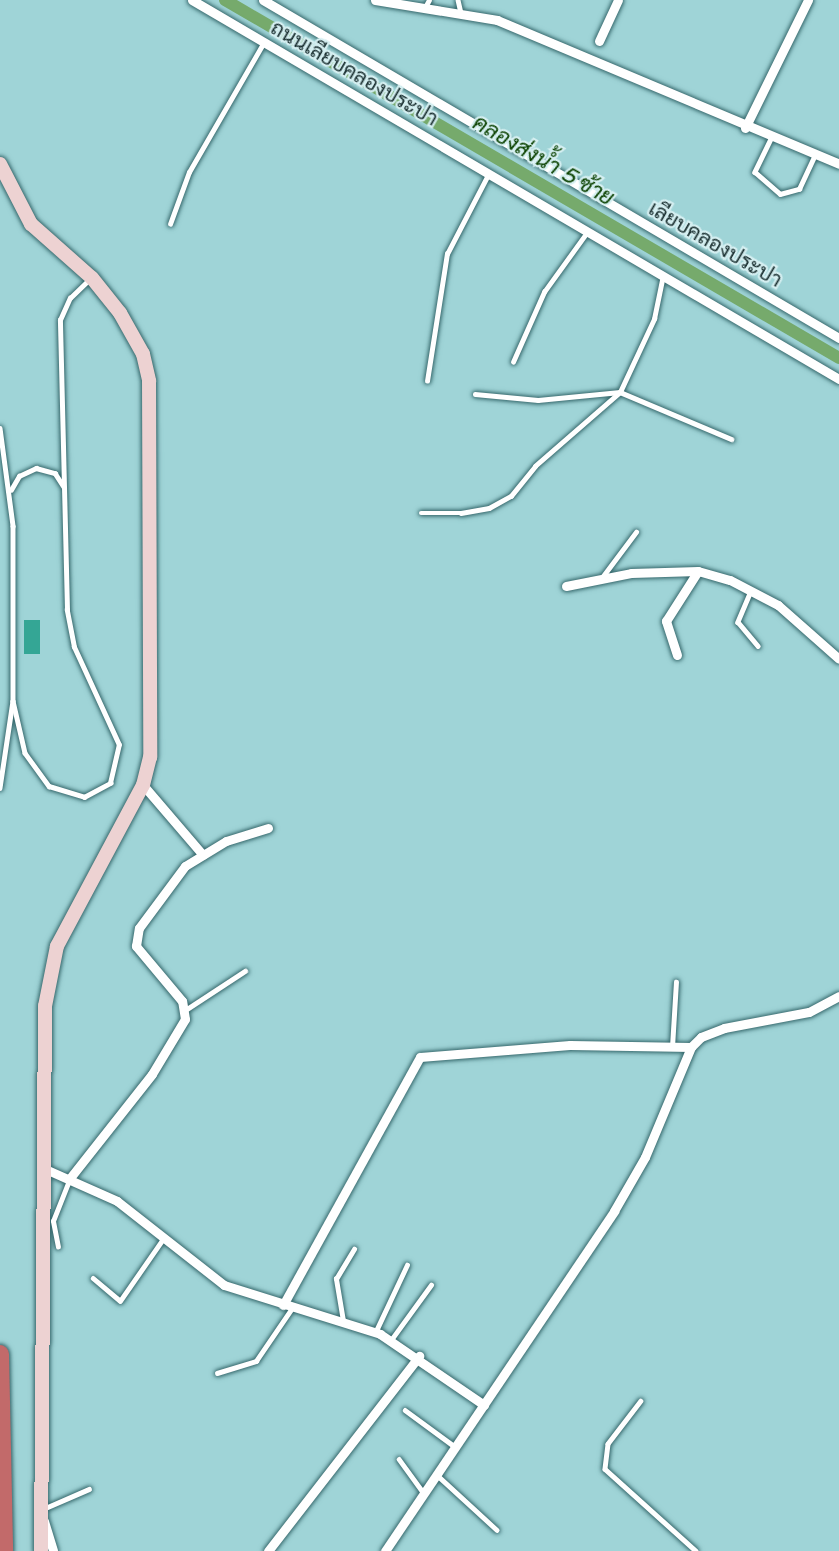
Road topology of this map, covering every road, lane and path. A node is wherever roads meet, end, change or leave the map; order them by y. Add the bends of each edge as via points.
1 (192, 0) edge
2 (263, 0) edge
3 (375, 0) edge
4 (458, 0) edge
5 (618, 0) edge
6 (808, 0) edge
7 (427, 5) edge
8 (461, 13) junction
9 (599, 41) dead end
10 (264, 42) junction
11 (745, 128) junction
12 (771, 139) junction
13 (815, 155) junction
14 (0, 164) edge
15 (839, 164) edge
16 (489, 173) junction
17 (170, 224) dead end
18 (588, 231) junction
19 (663, 275) junction
20 (92, 278) junction
21 (839, 338) edge
22 (513, 362) dead end
23 (839, 379) edge
24 (427, 381) dead end
25 (620, 392) junction
26 (475, 394) dead end
27 (0, 428) edge
28 (731, 439) dead end
29 (11, 490) junction
30 (65, 490) junction
31 (421, 513) dead end
32 (636, 532) dead end
33 (698, 571) junction
34 (598, 583) junction
35 (566, 586) dead end
36 (751, 591) junction
37 (758, 646) dead end
38 (677, 655) dead end
39 (839, 659) edge
40 (13, 701) junction
41 (143, 785) junction
42 (0, 788) edge
43 (268, 828) dead end
44 (203, 855) junction
45 (245, 970) dead end
46 (676, 982) dead end
47 (839, 996) edge
48 (184, 1011) junction
49 (672, 1047) junction
50 (691, 1047) junction
51 (43, 1168) junction
52 (70, 1178) junction
53 (163, 1239) junction
54 (58, 1247) dead end
55 (354, 1249) dead end
56 (407, 1265) dead end
57 (93, 1278) dead end
58 (431, 1285) dead end
59 (287, 1307) junction
60 (343, 1322) junction
61 (375, 1333) junction
62 (391, 1340) junction
63 (0, 1354) edge
64 (419, 1356) junction
65 (217, 1373) dead end
66 (641, 1401) dead end
67 (484, 1405) junction
68 (405, 1410) dead end
69 (454, 1446) junction
70 (399, 1459) dead end
71 (435, 1473) junction
72 (89, 1489) dead end
73 (423, 1492) junction
74 (41, 1510) junction
75 (497, 1530) dead end
76 (4, 1551) edge
77 (41, 1551) edge
78 (53, 1551) edge
79 (268, 1551) edge
80 (385, 1551) edge
81 (696, 1551) edge

1 - 10 street, ถนนเลียบคลองประปา
2 - 21 street, เลียบคลองประปา
3 - 7 street
4 - 8 lane
5 - 9 street
6 - 11 street
7 - 8 street
8 - 11 street via 515,27
10 - 16 street, ถนนเลียบคลองประปา
10 - 17 lane via 189,172
11 - 12 street
12 - 13 street
12 - 13 lane via 755,172 780,194 799,189
13 - 15 street
14 - 20 main road via 31,224
16 - 18 street, ถนนเลียบคลองประปา
16 - 24 lane via 447,254
18 - 19 street, ถนนเลียบคลองประปา
18 - 22 lane via 544,292
19 - 23 street, ถนนเลียบคลองประปา
19 - 25 lane via 654,319
20 - 30 lane via 70,298 60,320
20 - 41 main road via 143,354 148,381 150,757
25 - 26 lane via 538,400
25 - 28 lane
25 - 31 lane via 535,466 511,496 489,508
27 - 29 lane
29 - 30 lane via 27,470 40,467 55,473
29 - 40 lane
30 - 40 lane via 68,624 119,745 110,783 84,797 66,796 49,786 25,753
32 - 34 lane
33 - 34 street via 631,573
33 - 36 street
33 - 38 street via 666,621
34 - 35 street
36 - 37 lane via 738,622
36 - 39 street via 801,622
40 - 42 lane
41 - 44 street
41 - 51 main road via 57,946 50,970 42,1056
43 - 44 street
44 - 48 street via 175,877 136,936 136,946
45 - 48 lane
46 - 49 lane
47 - 50 street via 810,1012 723,1028 700,1037
48 - 52 street via 181,1029 152,1074
49 - 50 street
49 - 59 street via 570,1045 420,1057
50 - 67 street via 645,1156 614,1211
51 - 52 street
51 - 74 main road
52 - 53 street via 126,1207
52 - 54 lane via 53,1221
53 - 57 lane via 120,1301
53 - 59 street via 224,1285
55 - 60 lane via 336,1279
56 - 61 lane
58 - 62 lane
59 - 60 street
59 - 65 lane via 256,1361
60 - 61 street
61 - 62 street
62 - 64 street
63 - 76 highway
64 - 67 street
64 - 79 street
66 - 81 lane via 608,1444 605,1469
67 - 69 street
68 - 69 lane
69 - 71 street
70 - 73 lane
71 - 73 street
71 - 75 lane
72 - 74 lane
73 - 80 street
74 - 77 main road
74 - 78 street

